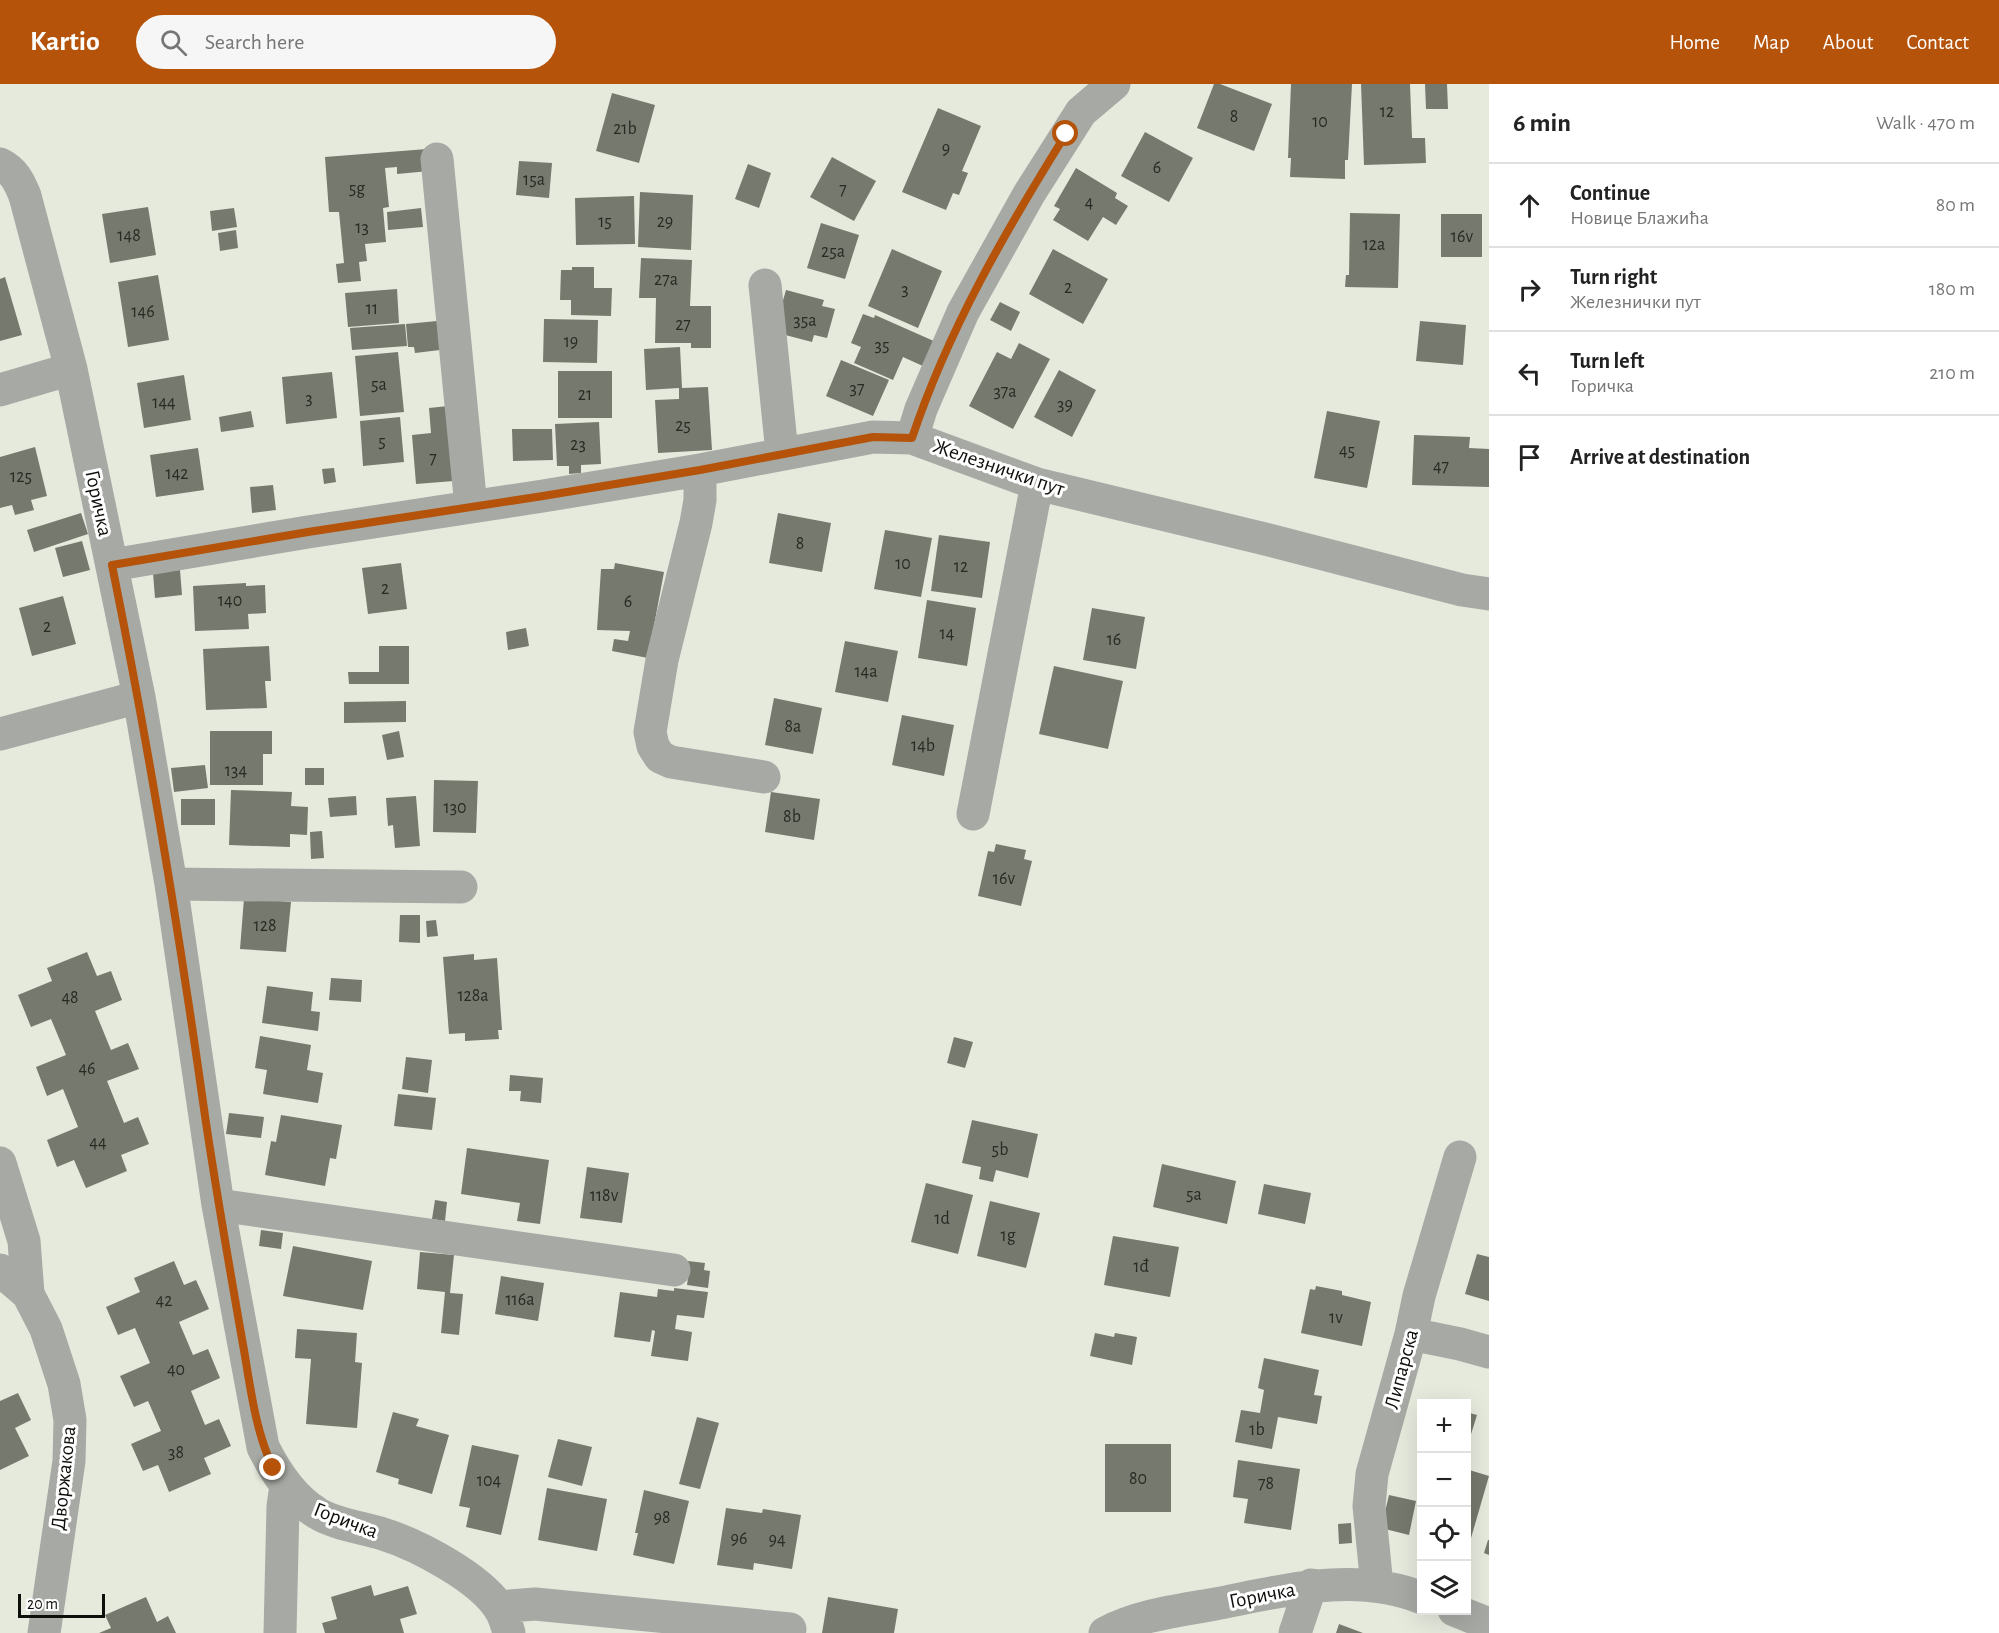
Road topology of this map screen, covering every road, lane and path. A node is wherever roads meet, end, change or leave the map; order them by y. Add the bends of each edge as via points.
1 (1114, 84) edge
2 (437, 159) dead end
3 (0, 164) edge
4 (765, 285) dead end
5 (71, 369) junction
6 (0, 390) edge
7 (912, 438) junction
8 (782, 453) junction
9 (700, 470) junction
10 (1037, 484) junction
11 (471, 507) junction
12 (112, 565) junction
13 (1489, 594) edge
14 (139, 697) junction
15 (0, 734) edge
16 (764, 777) dead end
17 (973, 814) dead end
18 (171, 884) junction
19 (461, 887) dead end
20 (1460, 1157) dead end
21 (0, 1163) edge
22 (218, 1205) junction
23 (0, 1270) edge
24 (674, 1270) dead end
25 (28, 1294) junction
26 (1411, 1334) junction
27 (1489, 1352) edge
28 (286, 1486) junction
29 (1311, 1586) junction
30 (1377, 1586) junction
31 (1417, 1597) edge
32 (1465, 1615) edge
33 (505, 1622) edge
34 (1489, 1624) edge
35 (790, 1629) dead end
36 (44, 1633) edge
37 (280, 1633) edge
38 (1105, 1633) edge
39 (1295, 1633) edge

1 - 7 street via 1081,112 1029,194 963,312
2 - 11 street
3 - 5 street, Горичка via 18,178 25,196
4 - 8 street
5 - 6 street
5 - 12 street, Горичка
7 - 8 street, Железнички пут via 873,437
7 - 10 street, Железнички пут
8 - 9 street, Железнички пут
9 - 11 street, Железнички пут
9 - 16 street via 696,523 662,660 650,732 660,757 671,762
10 - 13 street, Железнички пут
10 - 17 street
11 - 12 street, Железнички пут
12 - 14 street, Горичка
14 - 15 street
14 - 18 street, Горичка
18 - 19 street
18 - 22 street, Горичка
20 - 26 street, Липарска
21 - 25 street via 24,1241
22 - 24 street
22 - 28 street, Горичка via 263,1447
23 - 25 street, Дворжакова
25 - 36 street, Дворжакова via 46,1329 64,1384 70,1420 69,1461
26 - 27 street
26 - 30 street, Липарска via 1372,1474 1369,1506
28 - 33 street, Горичка via 319,1515 392,1537 428,1553 481,1587
28 - 37 street
29 - 30 street, Горичка
29 - 38 street, Горичка via 1140,1618
29 - 39 street
30 - 31 street, Горичка
32 - 34 street
33 - 35 street, Горичка via 520,1604 535,1604

